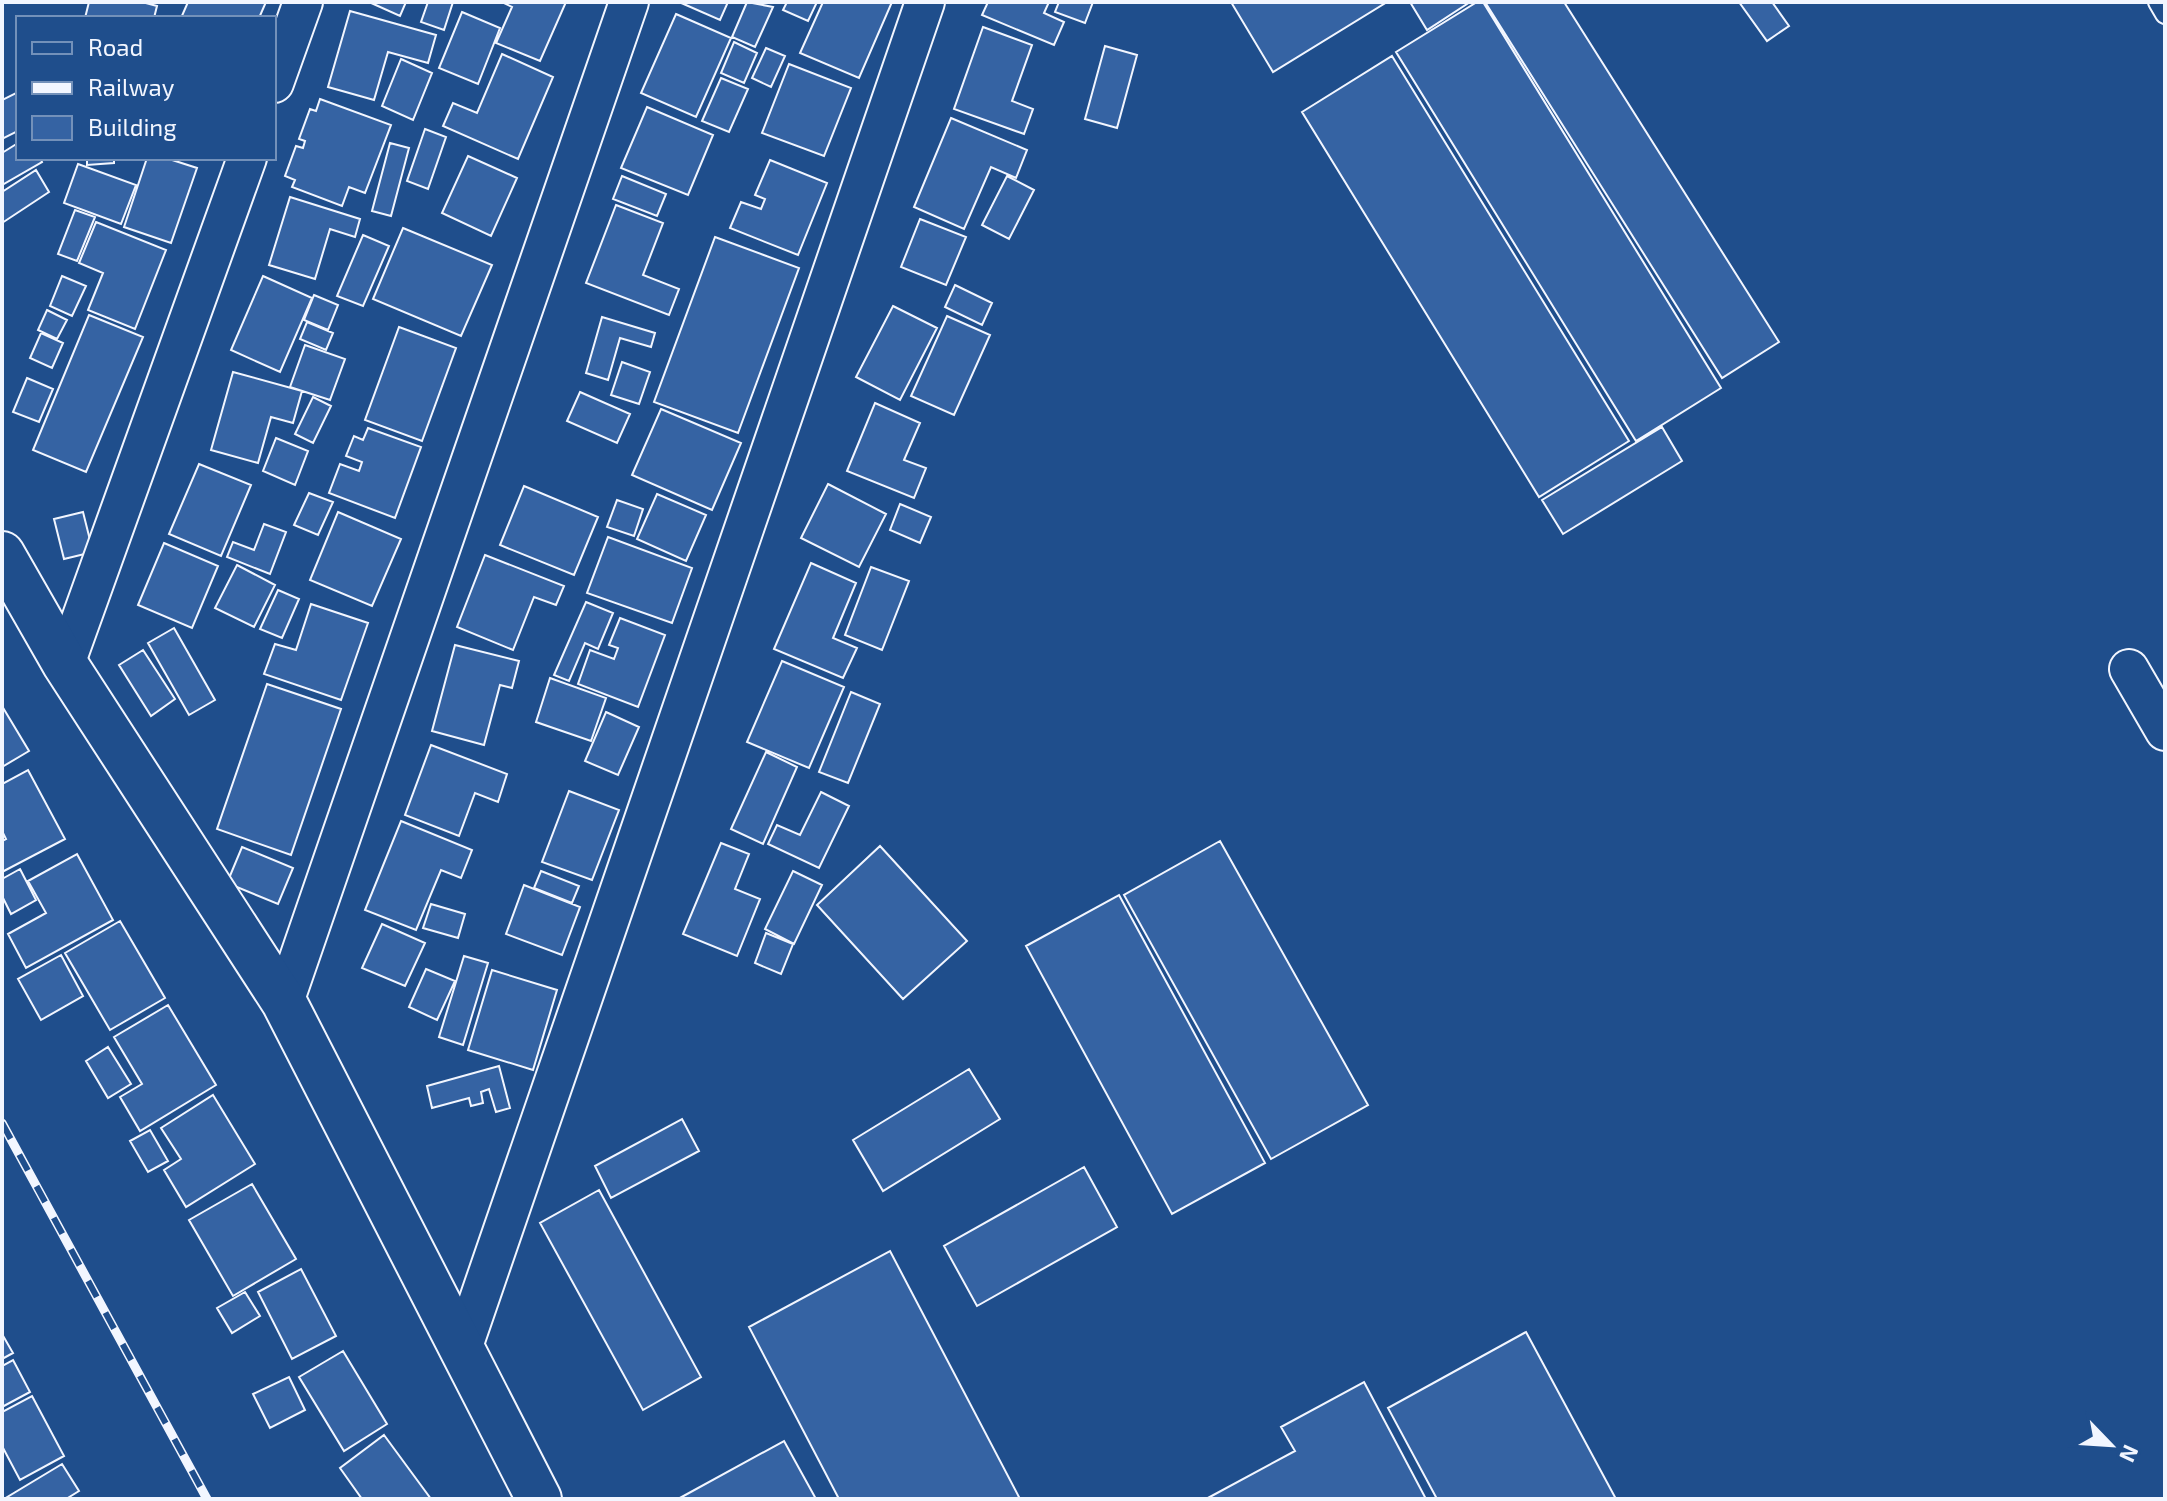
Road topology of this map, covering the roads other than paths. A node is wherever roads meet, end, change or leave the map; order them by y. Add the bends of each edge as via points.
1 (303, 2) edge
2 (629, 2) edge
3 (925, 2) edge
4 (2158, 2) edge
5 (2165, 14) edge
6 (276, 77) edge
7 (246, 160) edge
8 (2, 554) edge
9 (65, 664) junction
10 (2129, 669) dead end
11 (2165, 731) edge
12 (284, 1002) junction
13 (461, 1352) junction
14 (539, 1499) edge

1 - 6 street
2 - 12 street
3 - 13 street
4 - 5 lane
7 - 9 street
8 - 9 street
9 - 12 street
10 - 11 street
12 - 13 street
13 - 14 street

